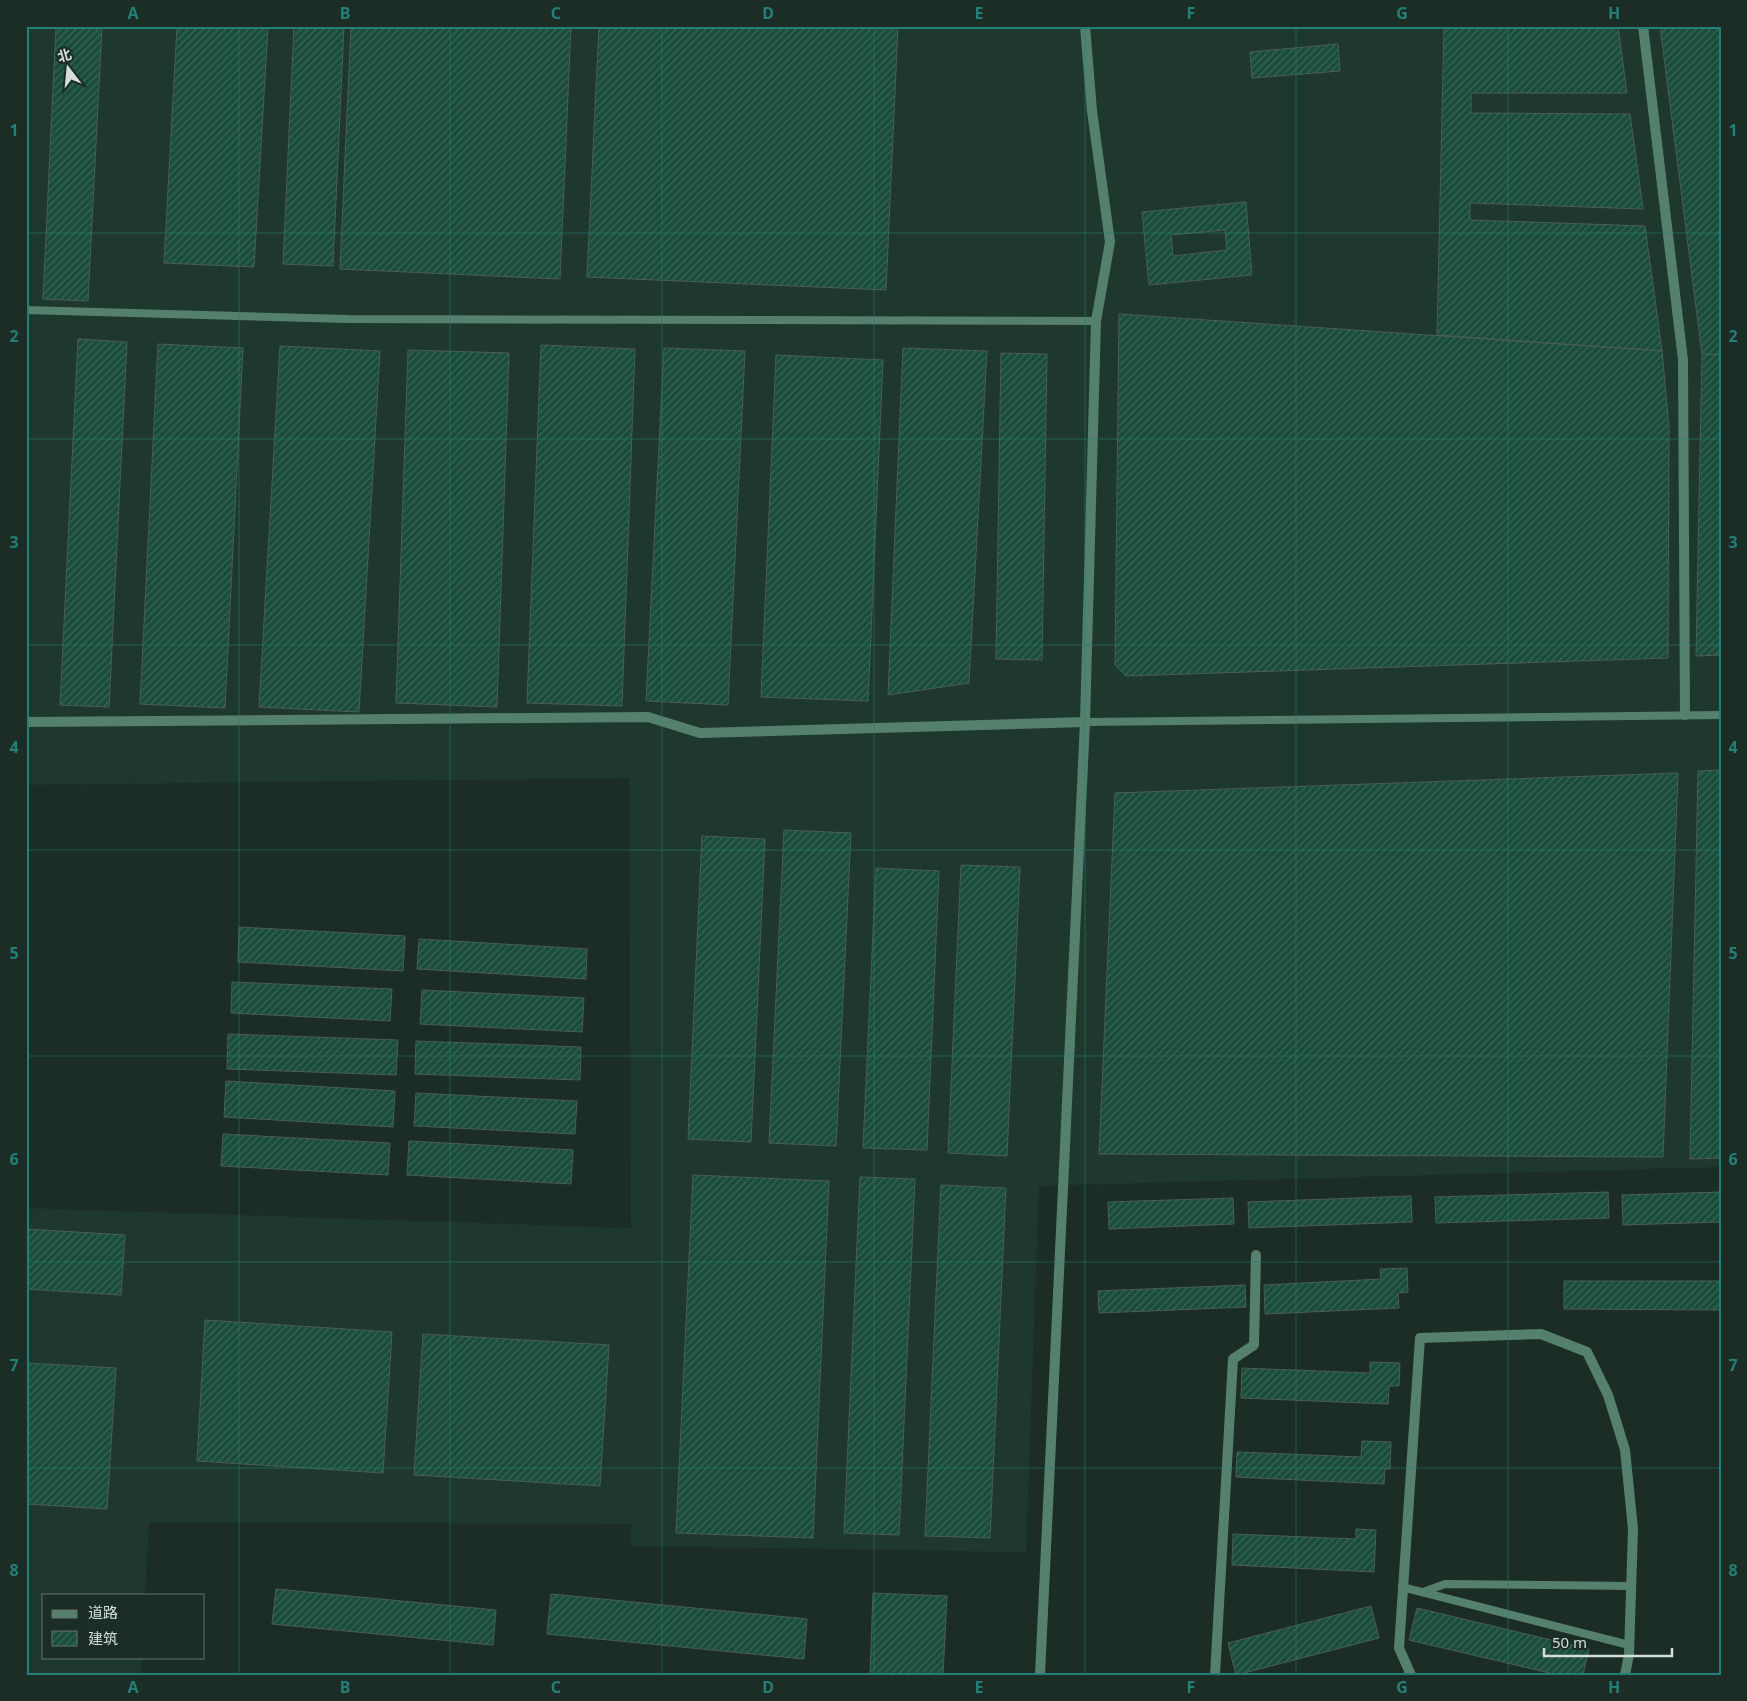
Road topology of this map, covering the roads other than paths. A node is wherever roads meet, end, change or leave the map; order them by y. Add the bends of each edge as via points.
1 (1085, 26) edge
2 (1643, 26) edge
3 (26, 310) edge
4 (1096, 321) junction
5 (1685, 715) junction
6 (1721, 715) edge
7 (26, 722) edge
8 (1085, 722) junction
9 (1256, 1255) dead end
10 (1402, 1586) junction
11 (1631, 1586) junction
12 (1423, 1592) junction
13 (1629, 1645) junction
14 (1040, 1675) edge
15 (1215, 1675) edge
16 (1411, 1675) edge
17 (1626, 1675) edge

1 - 4 street via 1092,111 1110,242
2 - 5 street via 1683,360
3 - 4 lane via 347,319
4 - 8 street
5 - 6 lane
5 - 8 lane
7 - 8 street via 648,717 700,733
8 - 14 street
9 - 15 street via 1254,1345 1233,1359
10 - 11 street via 1420,1338 1541,1334 1586,1352 1608,1395 1625,1450 1633,1528
10 - 12 lane
10 - 16 street via 1399,1648
11 - 12 lane via 1445,1584
11 - 13 street
12 - 13 lane
13 - 17 street

